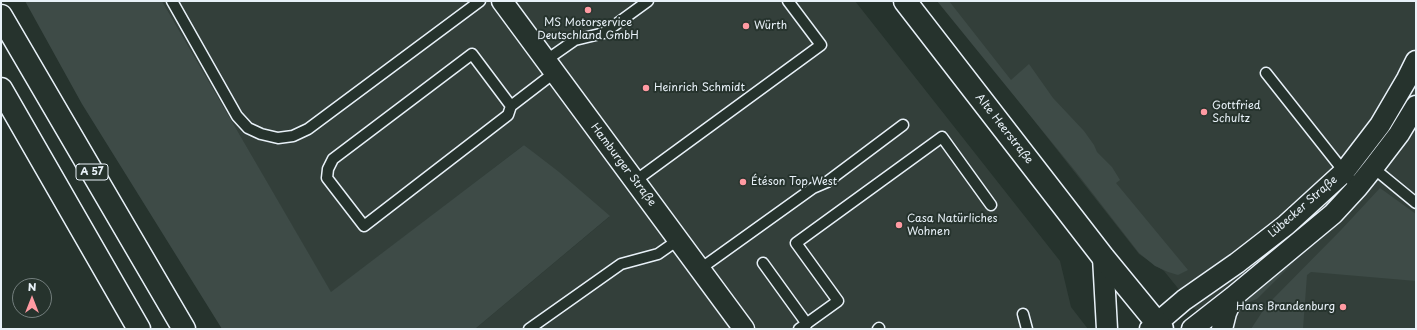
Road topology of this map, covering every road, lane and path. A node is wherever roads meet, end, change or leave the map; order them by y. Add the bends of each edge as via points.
1 (172, 1) edge
2 (480, 1) edge
3 (502, 1) edge
4 (648, 1) edge
5 (788, 1) edge
6 (905, 1) edge
7 (1, 16) edge
8 (1416, 61) edge
9 (550, 67) junction
10 (1266, 73) dead end
11 (1, 89) edge
12 (511, 106) junction
13 (1416, 106) edge
14 (903, 125) dead end
15 (1357, 155) junction
16 (1373, 168) junction
17 (1344, 172) junction
18 (635, 181) junction
19 (1357, 188) junction
20 (1416, 203) edge
21 (991, 205) dead end
22 (678, 240) junction
23 (1103, 257) junction
24 (763, 263) dead end
25 (700, 269) junction
26 (1232, 297) junction
27 (1023, 314) dead end
28 (803, 326) edge
29 (1157, 327) edge
30 (139, 329) edge
31 (184, 329) edge
32 (529, 329) edge
33 (744, 329) edge
34 (1027, 329) edge
35 (1107, 329) edge
36 (1192, 329) edge
37 (1222, 329) edge

1 - 2 lane via 237,116 248,128 278,138 293,136 308,129
3 - 9 street, Hamburger Straße
4 - 9 lane via 604,33 575,40
5 - 18 lane via 821,45
6 - 23 main road, Alte Heerstraße
7 - 31 main road, A 57
8 - 15 street, Lübecker Straße via 1380,125
9 - 12 lane
9 - 18 street, Hamburger Straße
10 - 17 lane
11 - 30 main road
12 - 12 lane via 508,115 364,226 327,178 328,169 334,159 472,54
13 - 16 street, Lübecker Straße
14 - 25 lane via 827,182 814,188
15 - 16 lane
15 - 17 street, Lübecker Straße
16 - 19 street, Lübecker Straße
16 - 20 lane
17 - 19 lane
17 - 29 street, Lübecker Straße via 1286,225 1184,300
18 - 22 street, Hamburger Straße
19 - 26 street, Lübecker Straße via 1333,214
21 - 28 lane via 942,137 796,243 838,301
22 - 25 street, Hamburger Straße
22 - 32 lane via 658,254 621,264
23 - 29 main road, Alte Heerstraße
23 - 35 street
24 - 28 lane
25 - 33 street, Hamburger Straße
26 - 36 street, Lübecker Straße
26 - 37 street
27 - 34 lane

